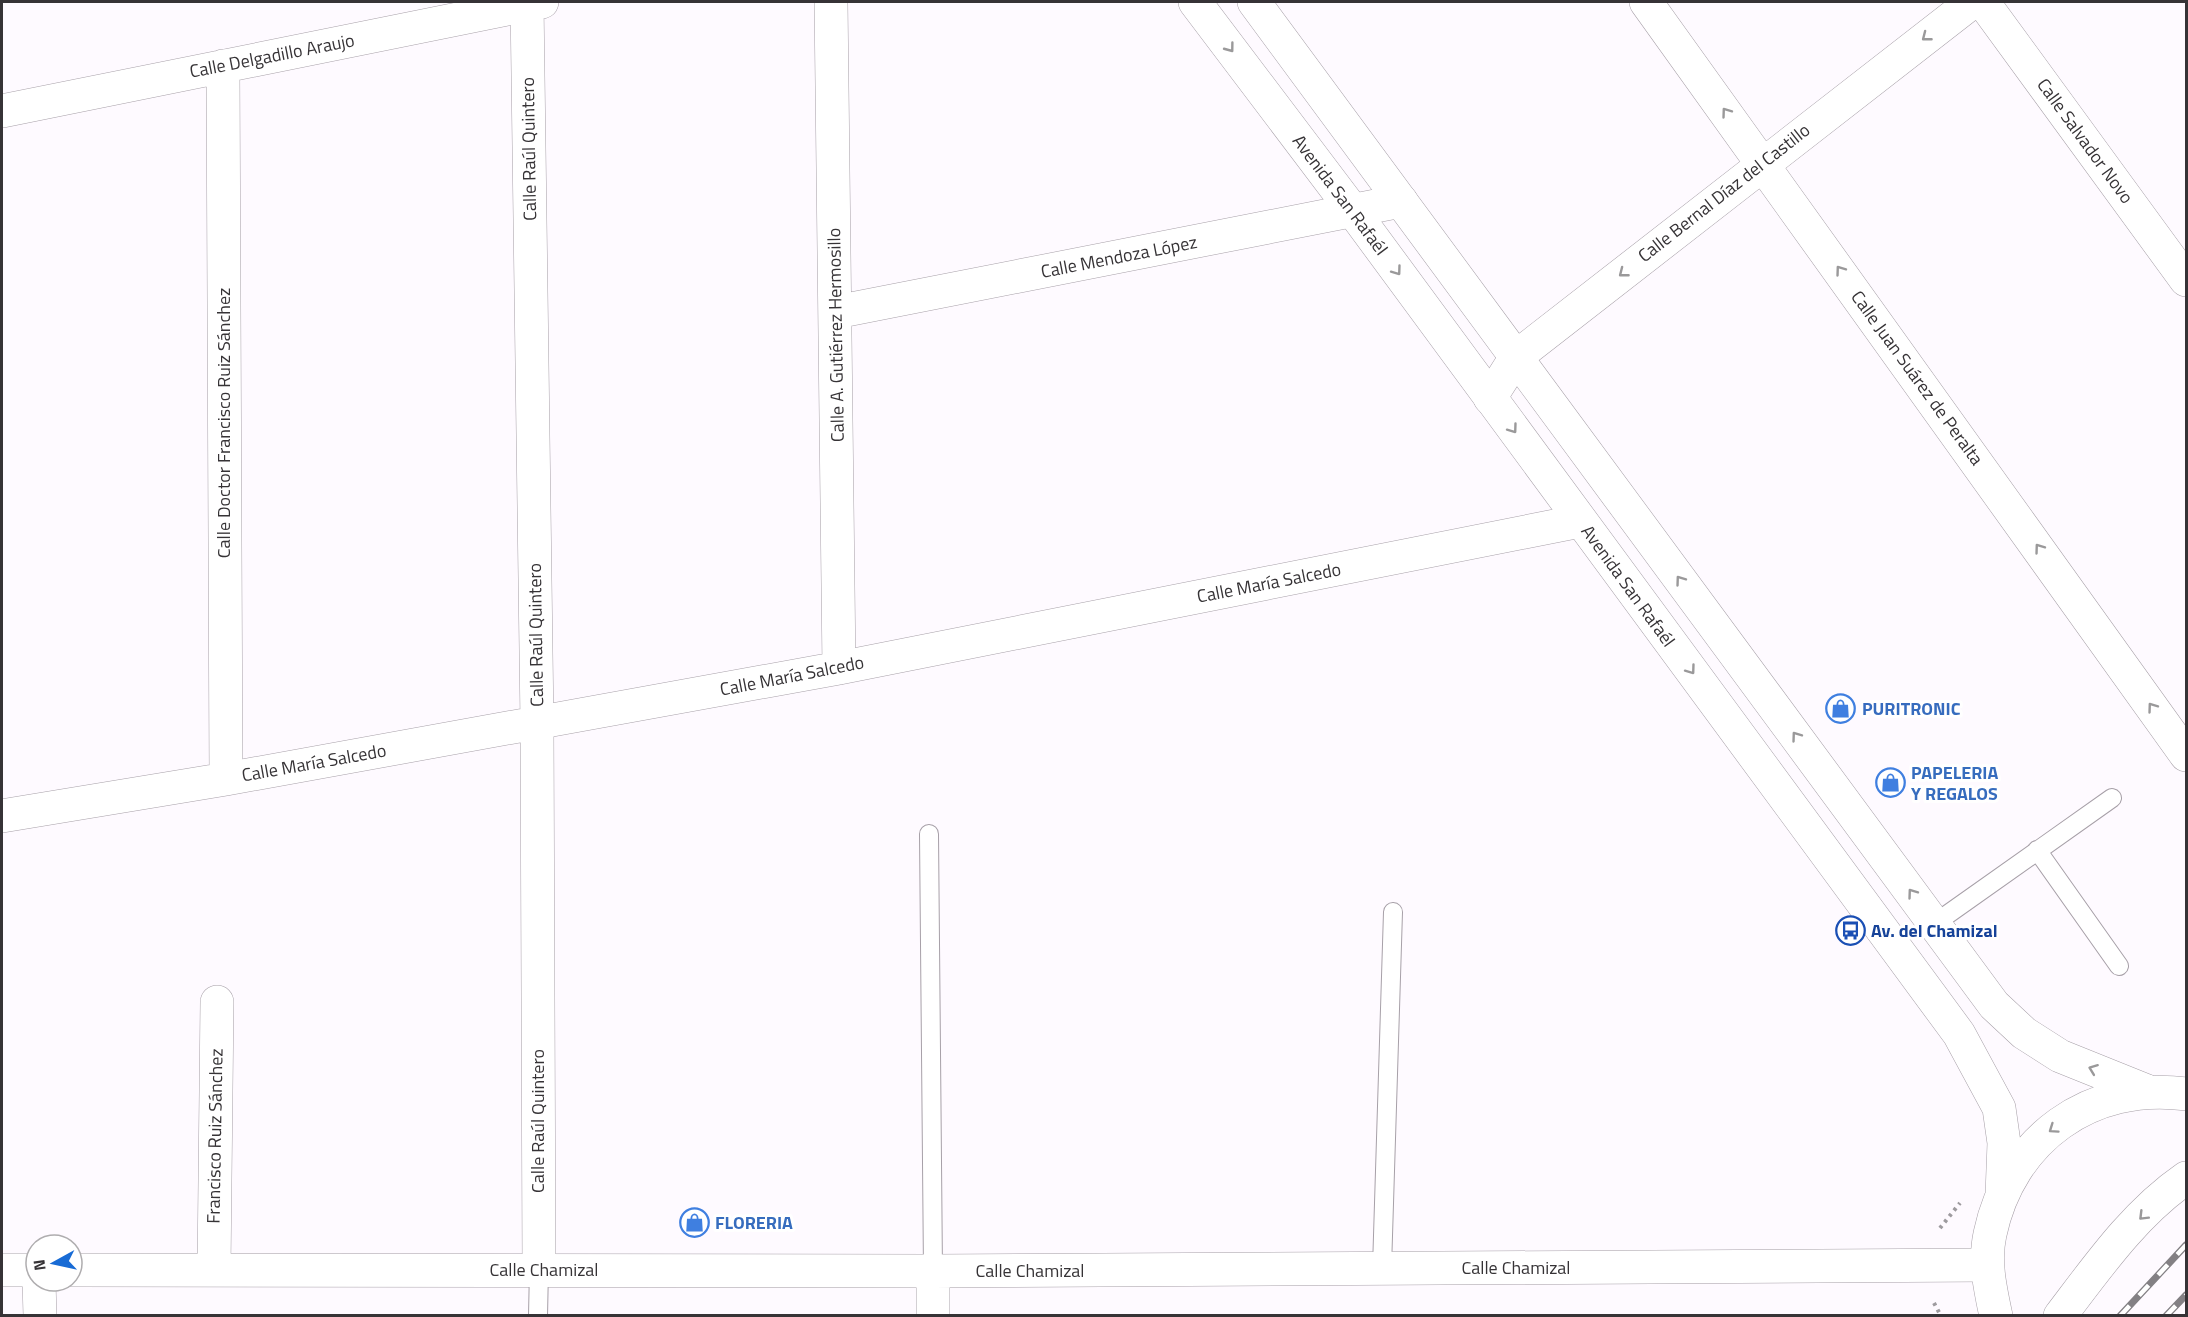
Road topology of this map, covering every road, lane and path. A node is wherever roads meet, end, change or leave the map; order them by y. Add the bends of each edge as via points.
1 (532, 2) edge
2 (831, 2) edge
3 (1195, 2) edge
4 (1254, 2) edge
5 (1269, 2) edge
6 (1646, 2) edge
7 (1972, 2) edge
8 (1983, 2) edge
9 (1287, 47) junction
10 (223, 66) junction
11 (2, 111) edge
12 (1763, 162) junction
13 (1401, 201) junction
14 (1353, 212) junction
15 (2187, 280) edge
16 (836, 312) junction
17 (1516, 357) junction
18 (1490, 398) junction
19 (1580, 521) junction
20 (839, 668) junction
21 (537, 723) junction
22 (2187, 755) edge
23 (226, 779) junction
24 (2112, 798) dead end
25 (2, 816) edge
26 (928, 834) dead end
27 (2037, 850) junction
28 (1393, 912) dead end
29 (1934, 924) junction
30 (2119, 966) dead end
31 (217, 1002) dead end
32 (2147, 1091) junction
33 (2187, 1094) edge
34 (2187, 1178) edge
35 (1966, 1194) dead end
36 (2002, 1195) junction
37 (1987, 1264) junction
38 (1911, 1265) junction
39 (1382, 1268) junction
40 (539, 1269) junction
41 (2, 1270) edge
42 (24, 1270) edge
43 (84, 1270) edge
44 (214, 1270) junction
45 (933, 1271) junction
46 (39, 1293) edge
47 (40, 1316) edge
48 (538, 1316) edge
49 (933, 1316) edge
50 (1996, 1316) edge
51 (2060, 1316) edge

1 - 10 street, Calle Delgadillo Araujo
1 - 21 street, Calle Raúl Quintero
2 - 16 street, Calle A. Gutiérrez Hermosillo
3 -> 14 street, Avenida San Rafaél
4 - 9 street
5 - 9 street
12 -> 6 street, Calle Juan Suárez de Peralta
7 -> 12 street, Calle Bernal Díaz del Castillo
8 - 15 street, Calle Salvador Novo
9 - 13 street
10 - 11 street, Calle Delgadillo Araujo
10 - 23 street, Calle Doctor Francisco Ruiz Sánchez
12 -> 17 street, Calle Bernal Díaz del Castillo
22 -> 12 street, Calle Juan Suárez de Peralta
13 - 14 street, Calle Mendoza López
13 - 17 street
14 - 16 street, Calle Mendoza López
14 -> 18 street, Avenida San Rafaél
16 - 20 street, Calle A. Gutiérrez Hermosillo
17 - 18 street, Calle Bernal Díaz del Castillo
29 -> 17 street
18 -> 19 street, Avenida San Rafaél
19 - 20 street, Calle María Salcedo
19 -> 36 street, Avenida San Rafaél via 1959,1034 2000,1108 2004,1143
20 - 21 street, Calle María Salcedo
21 - 23 street, Calle María Salcedo
21 - 40 street, Calle Raúl Quintero
23 - 25 street, Calle María Salcedo
24 - 27 lane
26 - 45 lane
27 - 29 lane
27 - 30 lane
28 - 39 lane
32 -> 29 street via 2060,1056 2024,1033 1994,1005
31 - 44 street, Francisco Ruiz Sánchez
32 - 33 street
32 -> 36 street via 2111,1097 2079,1110 2044,1135 2026,1154
34 -> 51 street via 2168,1190 2124,1234
35 - 38 path
36 - 37 street via 1990,1234
37 - 38 street, Calle Chamizal
37 - 50 street
38 - 39 street, Calle Chamizal
39 - 45 street, Calle Chamizal
40 - 44 street, Calle Chamizal
40 - 45 street, Calle Chamizal
40 - 48 lane
41 - 42 street
43 - 44 street, Calle Chamizal
45 - 49 street
46 - 47 street

